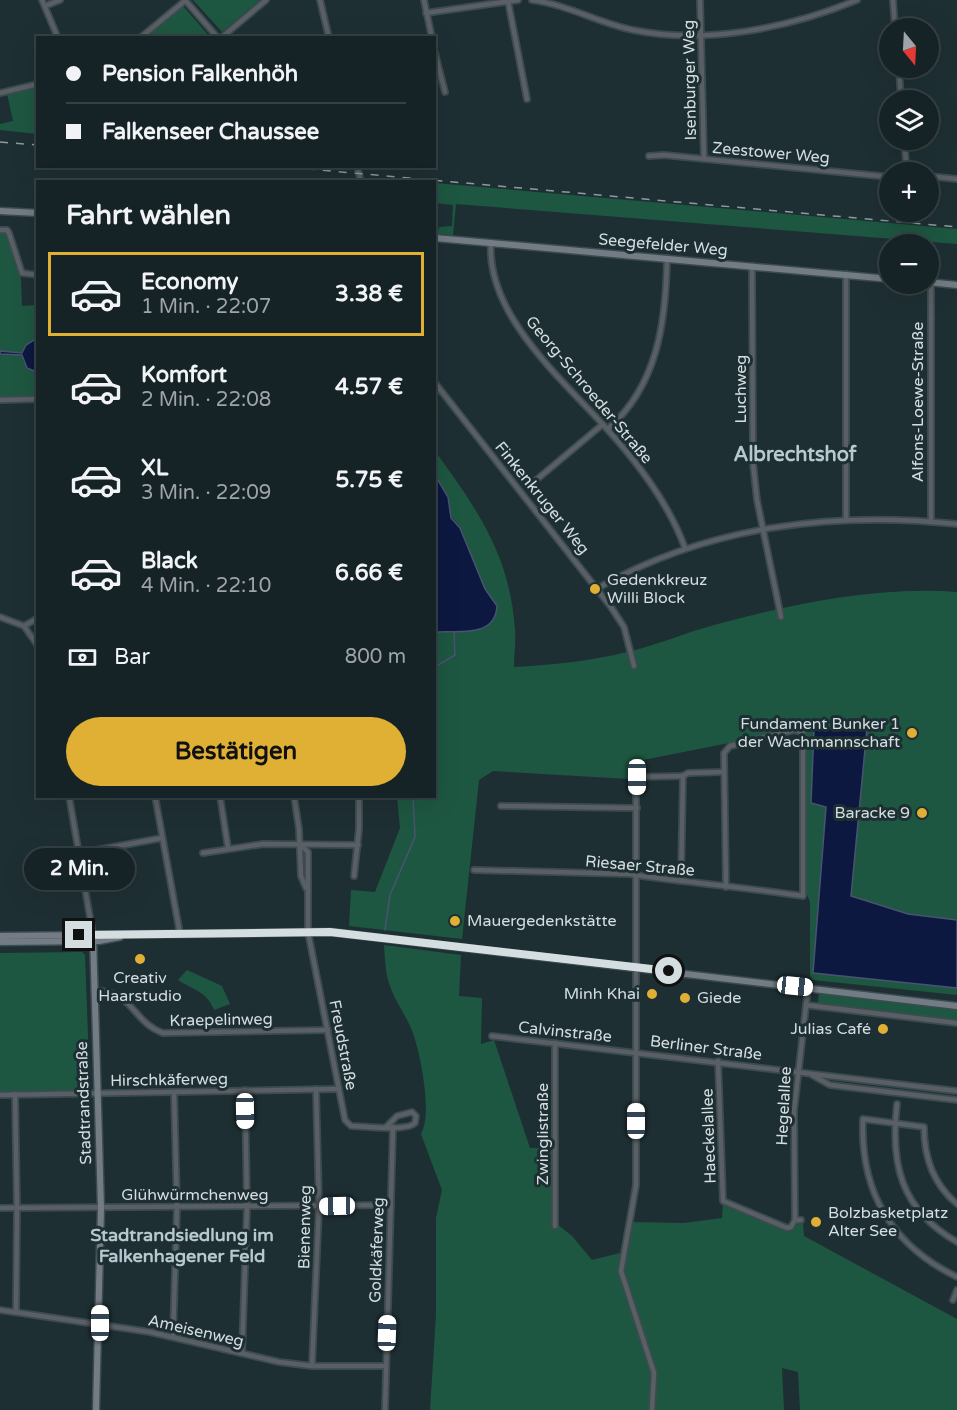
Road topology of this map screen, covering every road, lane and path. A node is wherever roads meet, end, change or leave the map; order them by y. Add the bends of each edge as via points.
1 (42, 0) edge
2 (60, 0) edge
3 (185, 0) edge
4 (266, 0) edge
5 (320, 0) edge
6 (424, 0) edge
7 (518, 0) edge
8 (532, 0) edge
9 (700, 0) edge
10 (857, 0) edge
11 (893, 0) edge
12 (508, 1) edge
13 (487, 2) edge
14 (45, 6) junction
15 (426, 13) junction
16 (895, 18) edge
17 (701, 34) junction
18 (57, 36) edge
19 (142, 36) edge
20 (218, 36) edge
21 (222, 36) edge
22 (329, 36) edge
23 (432, 36) edge
24 (436, 57) edge
25 (36, 84) edge
26 (445, 92) dead end
27 (0, 93) edge
28 (527, 99) dead end
29 (649, 156) dead end
30 (704, 159) junction
31 (879, 176) edge
32 (939, 177) edge
33 (957, 179) edge
34 (0, 212) edge
35 (36, 213) edge
36 (0, 230) edge
37 (436, 238) edge
38 (491, 243) junction
39 (667, 258) junction
40 (752, 266) junction
41 (846, 274) junction
42 (36, 275) edge
43 (879, 278) edge
44 (939, 283) edge
45 (957, 285) edge
46 (930, 294) edge
47 (436, 384) edge
48 (0, 399) edge
49 (36, 399) edge
50 (603, 424) junction
51 (608, 429) junction
52 (529, 486) dead end
53 (846, 520) junction
54 (932, 522) junction
55 (957, 524) edge
56 (763, 528) junction
57 (685, 548) junction
58 (598, 588) junction
59 (0, 617) edge
60 (781, 617) dead end
61 (36, 619) edge
62 (24, 626) junction
63 (36, 643) edge
64 (634, 666) dead end
65 (636, 771) dead end
66 (723, 772) junction
67 (683, 776) junction
68 (637, 777) junction
69 (69, 798) edge
70 (155, 798) edge
71 (220, 798) edge
72 (294, 798) edge
73 (359, 798) edge
74 (501, 806) dead end
75 (637, 808) junction
76 (162, 838) junction
77 (300, 844) junction
78 (358, 845) junction
79 (228, 848) junction
80 (80, 853) junction
81 (203, 853) dead end
82 (474, 870) dead end
83 (636, 875) junction
84 (354, 876) dead end
85 (681, 881) junction
86 (726, 887) junction
87 (308, 932) junction
88 (180, 934) junction
89 (0, 936) edge
90 (93, 938) junction
91 (0, 942) edge
92 (635, 967) junction
93 (808, 988) junction
94 (94, 990) junction
95 (806, 1005) junction
96 (957, 1006) edge
97 (957, 1023) edge
98 (328, 1030) junction
99 (492, 1036) dead end
100 (555, 1043) junction
101 (635, 1051) junction
102 (718, 1061) junction
103 (798, 1072) junction
104 (810, 1073) junction
105 (316, 1089) junction
106 (339, 1089) junction
107 (244, 1090) junction
108 (957, 1091) edge
109 (174, 1092) junction
110 (97, 1093) junction
111 (15, 1094) junction
112 (0, 1095) edge
113 (957, 1100) edge
114 (897, 1104) dead end
115 (895, 1123) junction
116 (386, 1127) junction
117 (393, 1127) junction
118 (957, 1204) edge
119 (391, 1205) junction
120 (319, 1206) junction
121 (177, 1207) junction
122 (247, 1207) junction
123 (0, 1208) edge
124 (17, 1208) junction
125 (101, 1208) junction
126 (798, 1220) joint
127 (555, 1226) dead end
128 (957, 1242) edge
129 (957, 1277) edge
130 (957, 1290) edge
131 (953, 1300) dead end
132 (0, 1310) edge
133 (16, 1312) junction
134 (100, 1323) junction
135 (173, 1336) junction
136 (242, 1353) junction
137 (312, 1366) junction
138 (386, 1366) junction
139 (96, 1410) edge
140 (386, 1410) edge
141 (652, 1410) edge

1 - 14 street
2 - 14 street
3 - 19 street
3 - 20 street
4 - 21 street
5 - 22 street
6 - 15 street
7 - 12 street
8 - 17 street via 633,30
9 - 17 street, Isenburger Weg
10 - 17 street via 780,25
11 - 16 street
12 - 13 street
12 - 28 street
13 - 15 street
14 - 18 street
15 - 23 street
17 - 30 street, Isenburger Weg
24 - 26 street
25 - 27 street
29 - 30 street, Zeestower Weg
30 - 31 street, Zeestower Weg
32 - 33 street
34 - 35 main road
36 - 42 street via 8,230 21,271
37 - 38 main road, Seegefelder Weg
38 - 39 main road, Seegefelder Weg
38 - 50 street, Georg-Schroeder-Straße via 494,276 513,317 546,362
39 - 40 main road, Seegefelder Weg
39 - 51 street via 665,311 654,358 637,395
40 - 41 main road, Seegefelder Weg
40 - 56 street, Luchweg via 753,463
41 - 43 main road, Seegefelder Weg
41 - 53 street
44 - 45 main road
46 - 54 street, Alfons-Loewe-Straße
47 - 58 street, Finkenkruger Weg
48 - 49 street
50 - 51 street, Georg-Schroeder-Straße
50 - 52 street
51 - 57 street, Georg-Schroeder-Straße via 655,492
53 - 54 street
53 - 56 street
54 - 55 street
56 - 57 street
56 - 60 street, Luchweg
57 - 58 street
58 - 64 street, Finkenkruger Weg via 624,627
59 - 62 street
61 - 62 street
62 - 63 street
65 - 68 street
66 - 67 street
66 - 86 street
66 - 86 street, Riesaer Straße via 724,753 730,746 794,730 803,732 803,896
67 - 68 street
67 - 85 street
68 - 75 street
69 - 80 street, Stadtrandstraße
70 - 76 street
71 - 79 street
72 - 77 street, Freudstraße
73 - 78 street
74 - 75 street
75 - 83 street
76 - 80 street
76 - 88 street
77 - 78 street
77 - 79 street
77 - 87 street, Freudstraße via 308,852
78 - 84 street
79 - 81 street
80 - 90 street, Stadtrandstraße
82 - 83 street, Riesaer Straße
83 - 85 street, Riesaer Straße
83 - 92 street
85 - 86 street, Riesaer Straße
87 - 88 main road
87 - 92 main road
87 - 98 street, Freudstraße
88 - 90 main road
89 - 90 main road
90 - 91 main road
90 - 94 main road, Stadtrandstraße
92 - 93 main road
92 - 101 street
93 - 95 street, Hegelallee
93 - 96 main road
94 - 98 street, Kraepelinweg via 117,994 147,1024 163,1033
94 - 110 main road, Stadtrandstraße
95 - 97 street
95 - 103 street, Hegelallee
98 - 106 street, Freudstraße
99 - 100 street, Calvinstraße
100 - 101 street, Calvinstraße
100 - 127 street, Zwinglistraße
101 - 102 street, Berliner Straße
101 - 141 street via 636,1185 621,1271 654,1373
102 - 103 street, Berliner Straße
102 - 126 street, Haeckelallee via 723,1201 787,1228
103 - 104 street, Berliner Straße
103 - 126 street, Hegelallee via 793,1128
104 - 108 street, Berliner Straße
104 - 113 street, Berliner Straße via 830,1085
105 - 106 street, Hirschkäferweg
105 - 107 street, Hirschkäferweg
105 - 120 street, Bienenweg
106 - 116 street, Freudstraße via 347,1124
107 - 109 street, Hirschkäferweg
107 - 122 street
109 - 110 street, Hirschkäferweg
109 - 121 street
110 - 111 street, Hirschkäferweg
110 - 125 main road, Stadtrandstraße
111 - 112 street, Hirschkäferweg
111 - 124 street
114 - 115 street
115 - 118 street via 924,1127 934,1175
115 - 128 street via 894,1151 907,1191 932,1224
115 - 129 street via 863,1119 864,1161 876,1198 896,1231 915,1251
116 - 117 street, Freudstraße
116 - 117 street, Freudstraße via 407,1112 416,1116 412,1126
117 - 119 street, Goldkäferweg
119 - 120 street, Glühwürmchenweg
119 - 138 street, Goldkäferweg
120 - 122 street, Glühwürmchenweg
120 - 137 street, Bienenweg
121 - 122 street, Glühwürmchenweg
121 - 125 street, Glühwürmchenweg
121 - 135 street
122 - 136 street
123 - 124 street, Glühwürmchenweg
124 - 125 street, Glühwürmchenweg
124 - 133 street
125 - 134 main road, Stadtrandstraße
130 - 131 street
132 - 133 street, Ameisenweg
133 - 134 street, Ameisenweg
134 - 135 street, Ameisenweg
134 - 139 main road, Stadtrandstraße
135 - 136 street, Ameisenweg
136 - 137 street, Ameisenweg
137 - 138 street, Ameisenweg
138 - 140 street, Goldkäferweg

